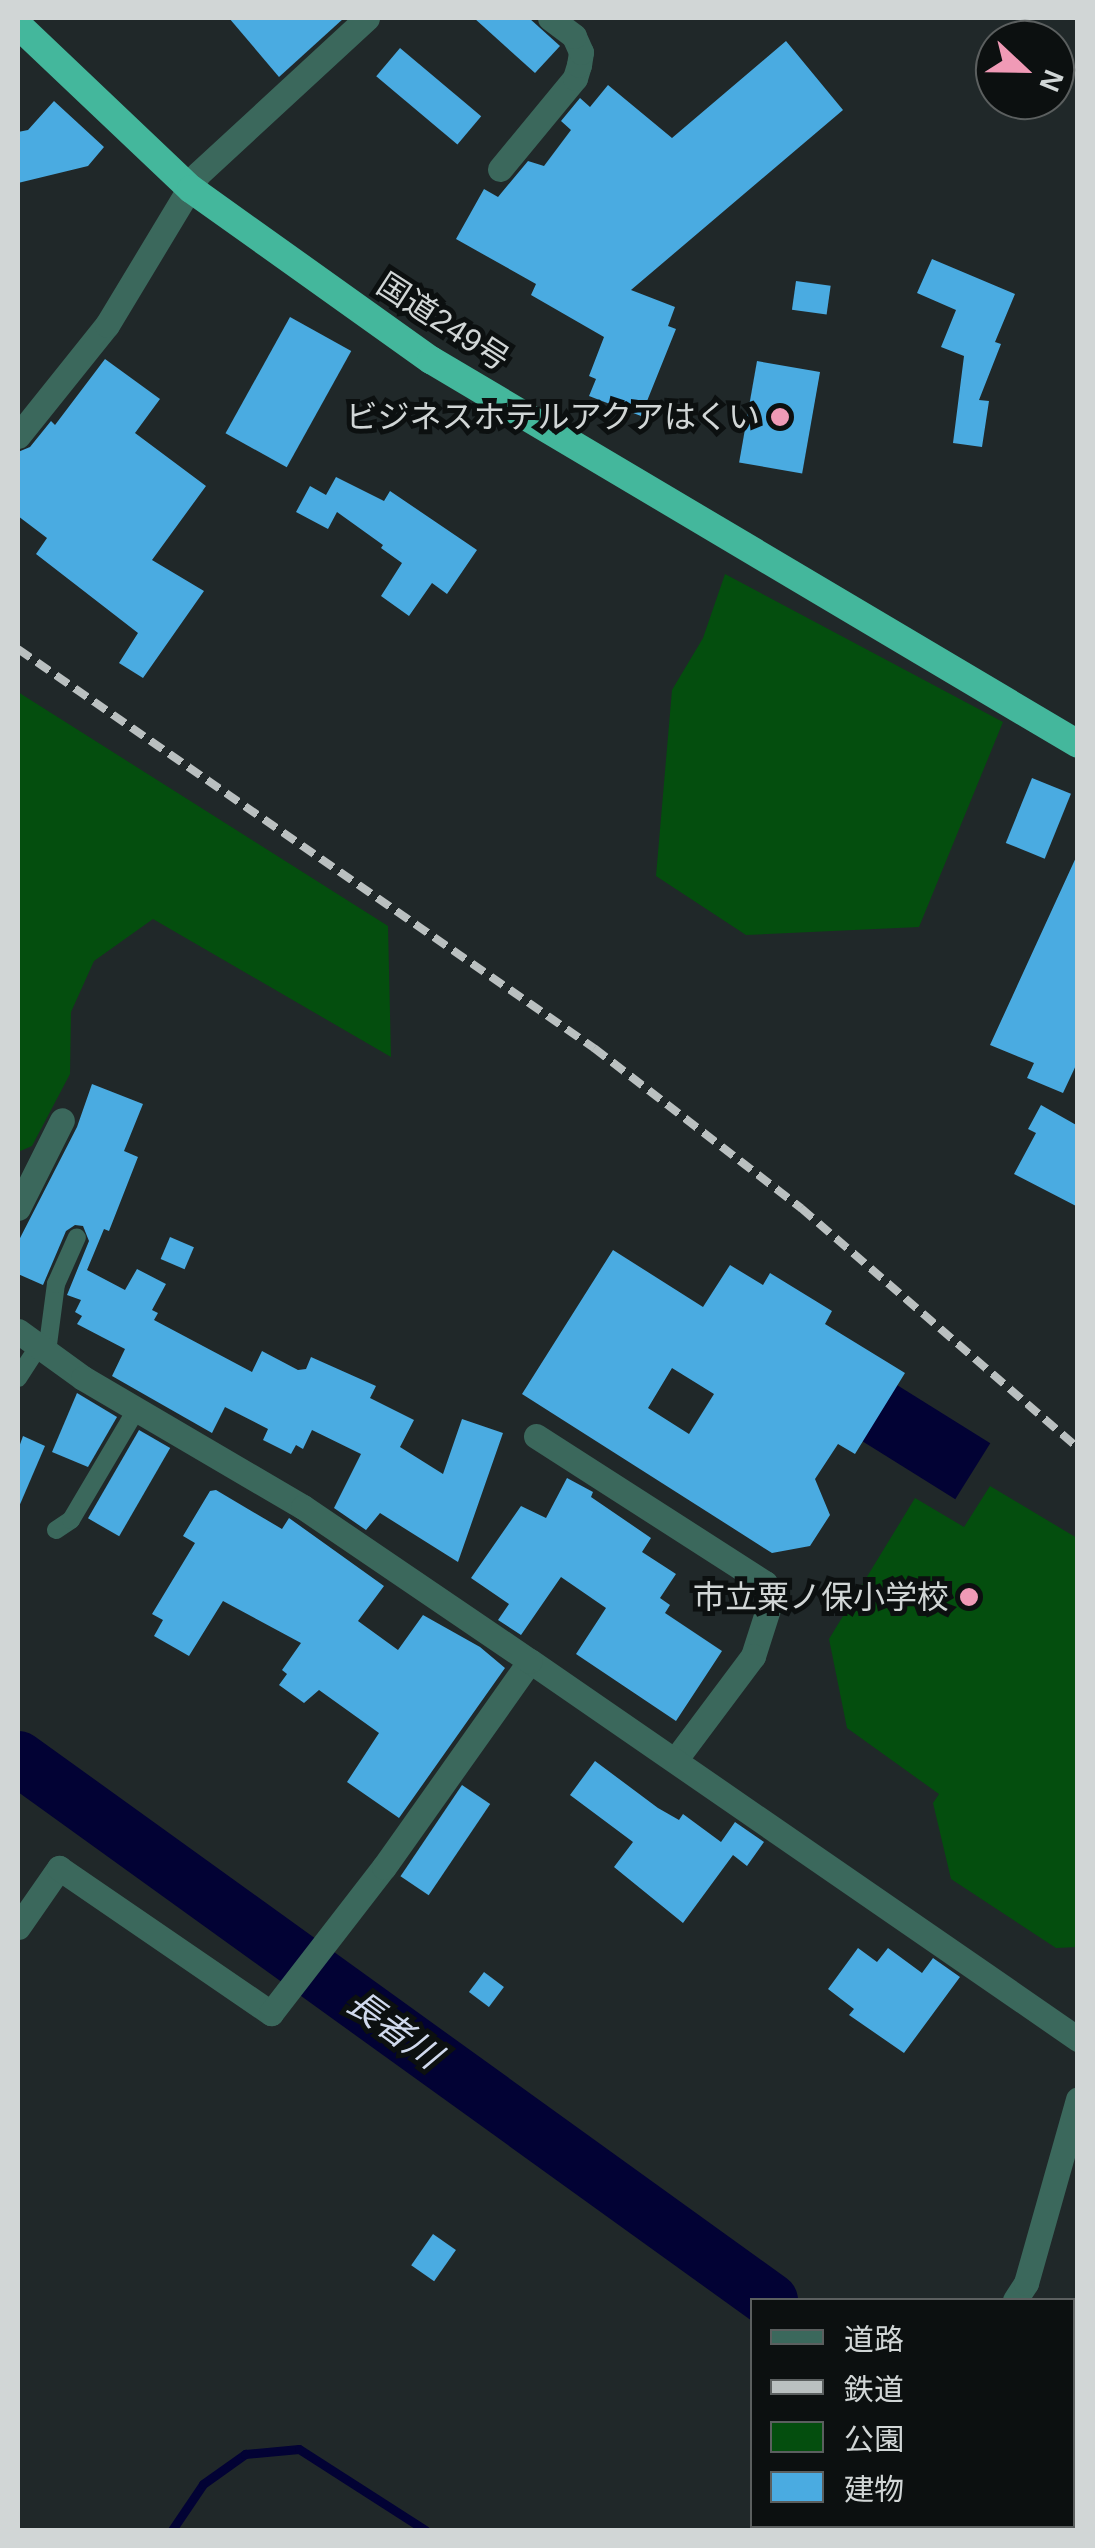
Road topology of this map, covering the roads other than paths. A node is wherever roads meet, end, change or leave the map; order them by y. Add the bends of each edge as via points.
1 (367, 18) edge
2 (550, 18) edge
3 (18, 26) edge
4 (500, 169) dead end
5 (191, 189) junction
6 (18, 436) edge
7 (1078, 744) edge
8 (62, 1120) dead end
9 (18, 1208) edge
10 (77, 1237) dead end
11 (35, 1343) edge
12 (18, 1378) edge
13 (136, 1410) junction
14 (536, 1436) dead end
15 (56, 1530) dead end
16 (530, 1662) junction
17 (676, 1759) junction
18 (18, 1928) edge
19 (1078, 2039) edge
20 (1078, 2099) edge
21 (1016, 2298) edge

1 - 5 street via 226,146
2 - 4 street via 574,36 579,66
3 - 5 highway, 国道249号
5 - 6 street via 107,325
5 - 7 highway, 国道249号 via 431,360
8 - 9 street
10 - 11 lane
11 - 12 lane
11 - 13 street
13 - 15 lane via 70,1520
13 - 16 street via 303,1506
14 - 17 street via 765,1583 770,1603 753,1656
16 - 17 street
16 - 18 street via 271,2013 59,1868
17 - 19 street
20 - 21 street

